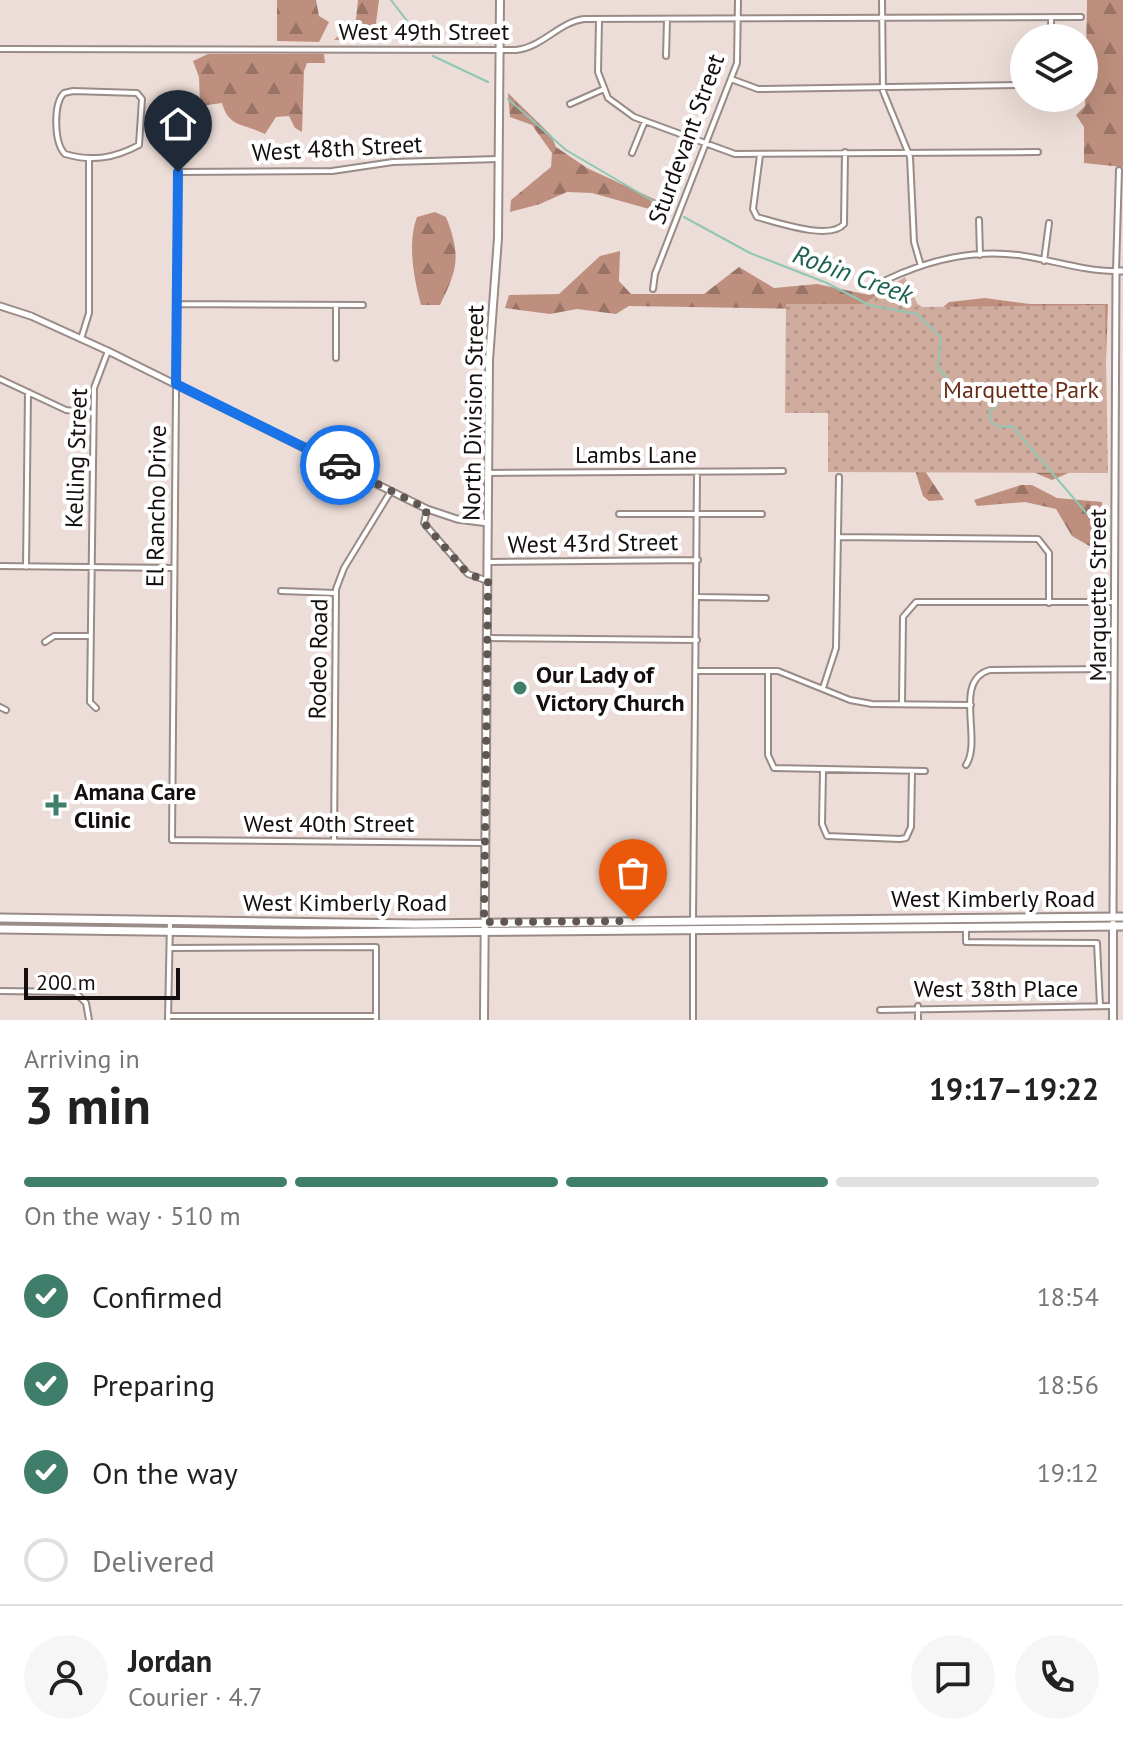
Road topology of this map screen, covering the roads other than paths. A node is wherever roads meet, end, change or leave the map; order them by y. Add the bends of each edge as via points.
1 (500, 0) edge
2 (738, 0) edge
3 (882, 0) edge
4 (1081, 17) dead end
5 (1051, 18) junction
6 (882, 19) junction
7 (599, 20) junction
8 (667, 20) junction
9 (739, 20) junction
10 (1051, 24) edge
11 (0, 49) edge
12 (499, 50) junction
13 (666, 56) dead end
14 (731, 79) junction
15 (1010, 85) edge
16 (883, 86) junction
17 (604, 89) junction
18 (570, 104) dead end
19 (645, 121) junction
20 (706, 144) junction
21 (845, 152) junction
22 (909, 152) junction
23 (1038, 152) dead end
24 (632, 153) dead end
25 (760, 155) junction
26 (89, 159) junction
27 (499, 159) junction
28 (1119, 170) dead end
29 (178, 172) joint
30 (1121, 202) edge
31 (979, 220) dead end
32 (1049, 223) dead end
33 (980, 255) junction
34 (1044, 261) junction
35 (921, 266) junction
36 (1120, 271) edge
37 (886, 280) dead end
38 (653, 289) dead end
39 (177, 304) junction
40 (336, 305) junction
41 (363, 305) dead end
42 (0, 306) edge
43 (81, 339) junction
44 (108, 351) junction
45 (336, 358) dead end
46 (0, 379) edge
47 (176, 384) junction
48 (28, 392) junction
49 (93, 413) junction
50 (1120, 435) edge
51 (783, 471) dead end
52 (489, 473) junction
53 (697, 476) dead end
54 (839, 477) dead end
55 (391, 491) junction
56 (1115, 500) junction
57 (1123, 500) edge
58 (427, 509) junction
59 (619, 514) dead end
60 (698, 514) junction
61 (762, 514) dead end
62 (488, 523) junction
63 (838, 537) junction
64 (698, 560) junction
65 (489, 562) junction
66 (0, 566) edge
67 (26, 567) junction
68 (91, 567) junction
69 (173, 568) junction
70 (488, 581) junction
71 (281, 591) dead end
72 (336, 593) junction
73 (698, 597) junction
74 (766, 598) dead end
75 (1113, 602) junction
76 (1049, 603) junction
77 (90, 636) junction
78 (488, 638) junction
79 (697, 640) junction
80 (45, 642) dead end
81 (1114, 669) junction
82 (697, 671) junction
83 (768, 671) junction
84 (823, 689) junction
85 (902, 704) junction
86 (971, 705) junction
87 (0, 707) edge
88 (96, 708) dead end
89 (6, 710) dead end
90 (966, 765) dead end
91 (823, 771) junction
92 (912, 771) junction
93 (925, 771) dead end
94 (172, 840) joint
95 (334, 842) junction
96 (485, 843) junction
97 (1123, 917) edge
98 (0, 918) edge
99 (693, 920) junction
100 (170, 921) junction
101 (1113, 921) junction
102 (484, 922) junction
103 (1123, 926) edge
104 (966, 927) junction
105 (0, 929) edge
106 (693, 930) junction
107 (484, 931) junction
108 (170, 932) junction
109 (170, 948) junction
110 (0, 991) edge
111 (918, 1006) junction
112 (1100, 1006) junction
113 (1113, 1006) junction
114 (880, 1010) dead end
115 (168, 1018) edge
116 (376, 1018) edge
117 (89, 1020) edge
118 (484, 1020) edge
119 (693, 1020) edge
120 (918, 1020) edge
121 (1113, 1020) edge

1 - 12 main road, North Division Street
2 - 9 street, Sturdevant Street
3 - 6 street
4 - 5 street, West 49th Street
5 - 6 street, West 49th Street
5 - 10 street
6 - 9 street, West 49th Street
6 - 16 street
7 - 8 street, West 49th Street
7 - 12 street, West 49th Street via 578,20 527,49
7 - 17 street via 598,72
8 - 9 street, West 49th Street
8 - 13 street
9 - 14 street, Sturdevant Street via 739,55
11 - 12 street, West 49th Street
12 - 27 main road, North Division Street
14 - 16 street via 758,89
14 - 20 street, Sturdevant Street
15 - 16 street
16 - 22 street
17 - 18 street
17 - 19 street via 622,110
19 - 20 street
19 - 24 street
20 - 25 street via 735,154
20 - 38 street, Sturdevant Street
21 - 22 street
21 - 25 street
21 - 25 street via 842,228 808,230 757,217 753,209
22 - 23 street
22 - 35 street via 914,242
26 - 26 street via 60,150 59,97 73,91 137,93 142,99 139,145 114,157
26 - 43 street via 89,313
27 - 29 street, West 48th Street via 393,162 332,171
27 - 52 main road, North Division Street
28 - 30 street, Marquette Street
29 - 39 street, El Rancho Drive
30 - 36 street, Marquette Street
31 - 33 street
32 - 34 street
33 - 34 street via 1023,255
33 - 35 street
34 - 36 street
35 - 37 street
36 - 50 street, Marquette Street
39 - 40 street
39 - 47 street, El Rancho Drive
40 - 41 street
40 - 45 street
42 - 43 street
43 - 44 street
44 - 47 street
44 - 49 street, Kelling Street via 96,378
46 - 48 street
47 - 55 street
47 - 69 street, El Rancho Drive
48 - 49 street via 66,410
48 - 67 street
49 - 68 street, Kelling Street
50 - 56 street, Marquette Street
51 - 52 street, Lambs Lane
52 - 62 main road, North Division Street
53 - 60 street
54 - 63 street
55 - 58 street
55 - 72 street, Rodeo Road via 344,568
56 - 57 street
56 - 75 street, Marquette Street
58 - 62 street
58 - 70 street via 424,523 429,529 468,574
59 - 60 street
60 - 61 street
60 - 64 street
62 - 65 main road, North Division Street
63 - 76 street via 1038,539 1048,548
63 - 84 street via 836,648
64 - 65 street, West 43rd Street
64 - 73 street
65 - 70 main road, North Division Street
66 - 67 street
67 - 68 street
68 - 69 street
68 - 77 street, Kelling Street
69 - 94 street, El Rancho Drive
70 - 78 main road, North Division Street
71 - 72 street
72 - 95 street, Rodeo Road
73 - 74 street
73 - 79 street
75 - 76 street
75 - 81 street, Marquette Street
76 - 85 street via 916,602 903,617
77 - 80 street via 54,636
77 - 88 street, Kelling Street via 90,702
78 - 79 street
78 - 96 main road, North Division Street
79 - 82 street
81 - 86 street via 983,672 971,686
81 - 101 street, Marquette Street
82 - 83 street
82 - 99 street
83 - 84 street via 791,674
83 - 91 street via 769,762 786,771
84 - 85 street via 850,700
85 - 86 street
86 - 90 street
87 - 89 street
91 - 92 street
91 - 92 street via 822,824 827,836 906,838
92 - 93 street
94 - 95 street, West 40th Street
95 - 96 street, West 40th Street
96 - 102 main road, North Division Street
97 - 101 main road, West Kimberly Road
98 - 100 main road, West Kimberly Road
99 - 101 main road, West Kimberly Road
99 - 102 main road, West Kimberly Road
99 - 106 street
100 - 102 main road, West Kimberly Road
100 - 108 street
101 - 103 main road, West Kimberly Road
101 - 104 main road, West Kimberly Road
101 - 113 main road, Marquette Street
102 - 107 main road, North Division Street
104 - 106 main road, West Kimberly Road
104 - 112 street, West Kimberly Road via 966,942 1097,943
105 - 108 main road, West Kimberly Road
106 - 107 main road, West Kimberly Road
106 - 119 street
107 - 108 main road, West Kimberly Road
107 - 118 main road, North Division Street
108 - 109 street
109 - 115 street
109 - 116 street, West Kimberly Road via 376,947
110 - 117 street via 65,991 81,996
111 - 112 street, West 38th Place
111 - 114 street, West 38th Place
111 - 120 street
112 - 113 street, West 38th Place
113 - 121 main road, Marquette Street
115 - 116 street

